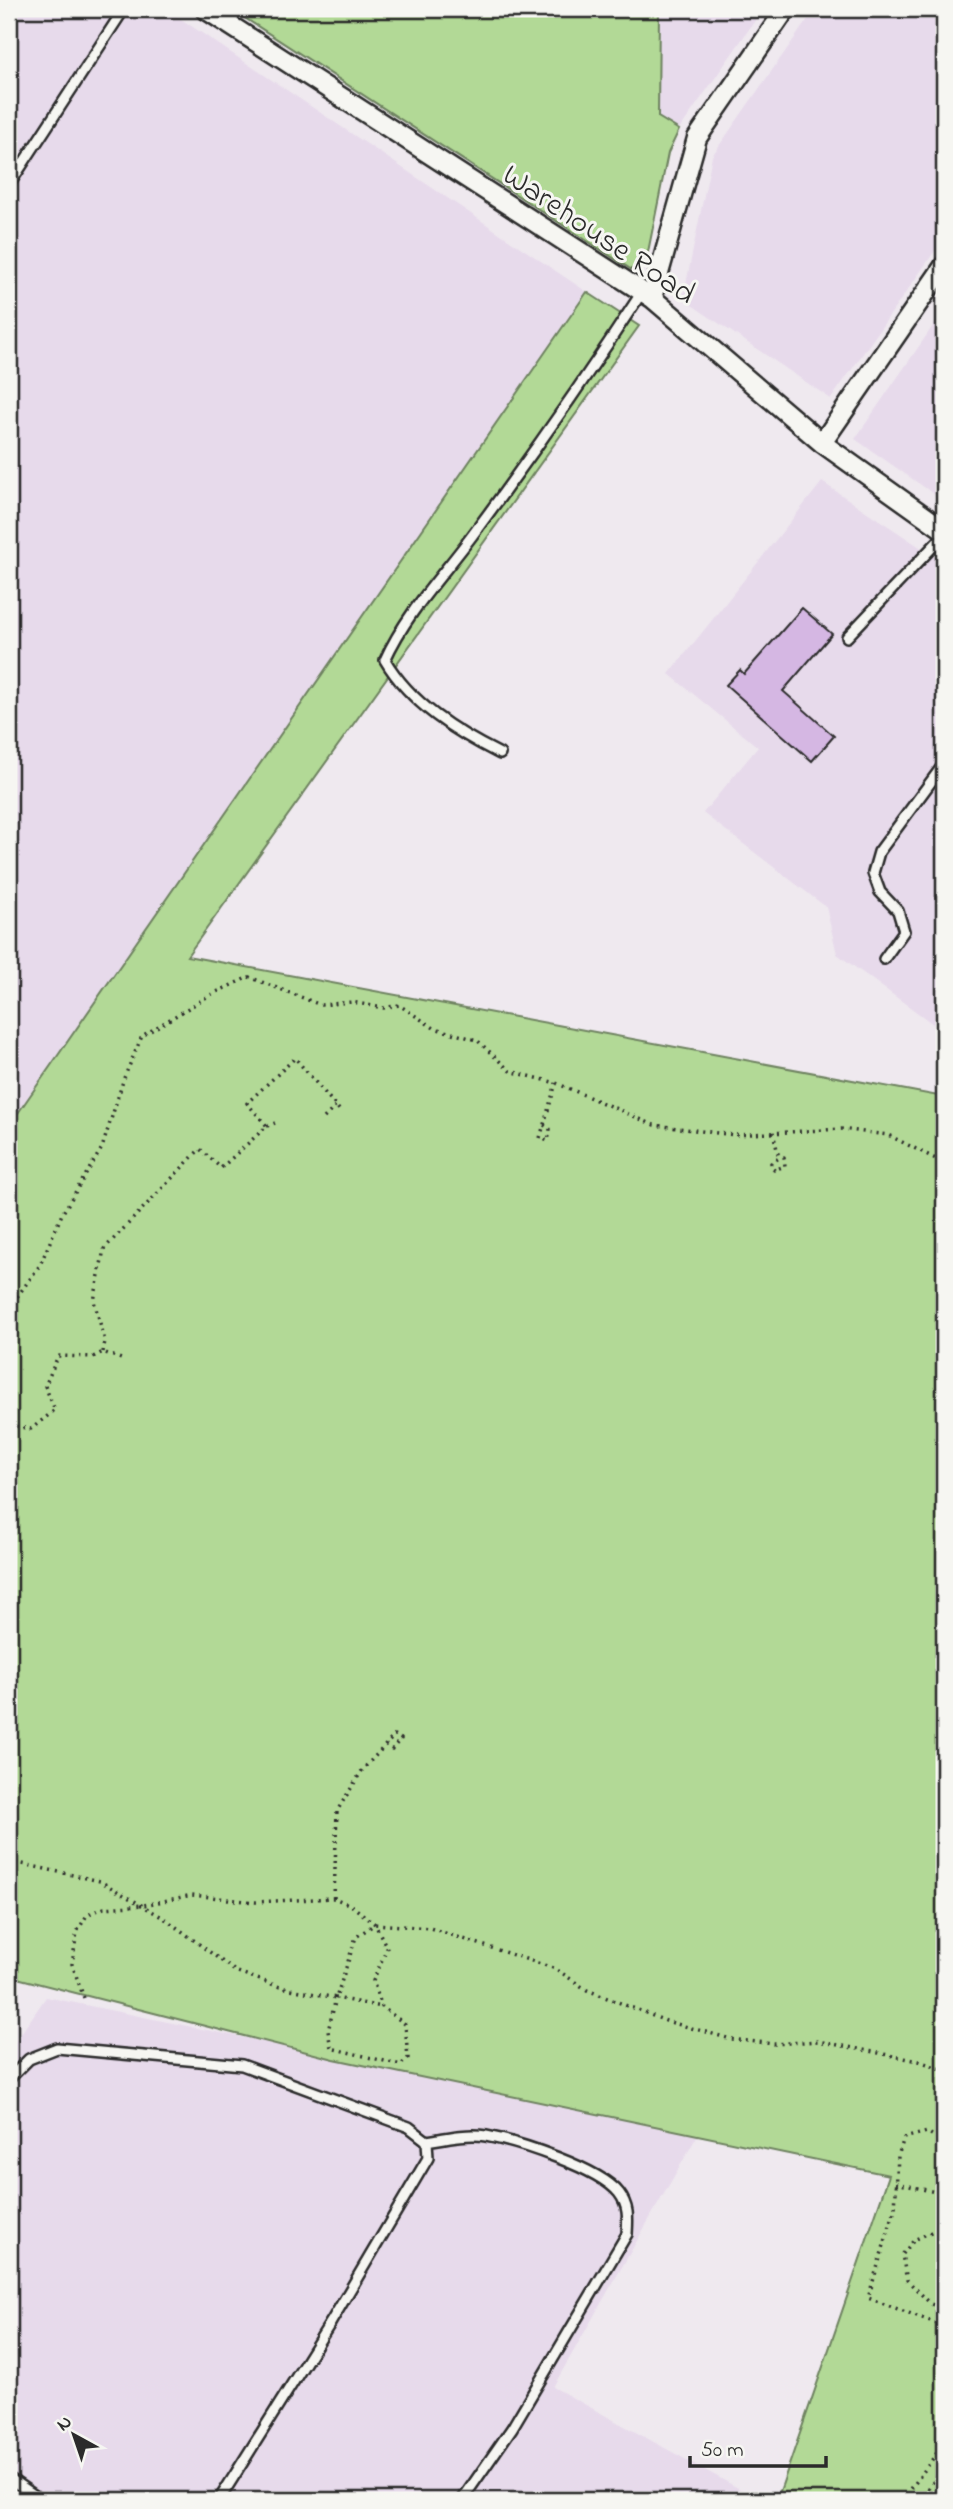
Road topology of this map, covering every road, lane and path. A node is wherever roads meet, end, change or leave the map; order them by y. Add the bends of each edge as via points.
1 (124, 9) edge
2 (205, 9) edge
3 (786, 9) edge
4 (9, 185) edge
5 (944, 266) edge
6 (647, 295) junction
7 (822, 443) junction
8 (944, 533) edge
9 (847, 637) dead end
10 (500, 754) dead end
11 (944, 764) edge
12 (884, 959) dead end
13 (300, 1054) dead end
14 (295, 1058) junction
15 (556, 1083) junction
16 (336, 1106) junction
17 (341, 1112) dead end
18 (324, 1118) dead end
19 (275, 1123) dead end
20 (544, 1125) dead end
21 (267, 1126) junction
22 (773, 1132) junction
23 (779, 1158) dead end
24 (944, 1163) edge
25 (9, 1308) edge
26 (103, 1352) junction
27 (121, 1359) dead end
28 (9, 1425) edge
29 (386, 1745) dead end
30 (9, 1861) edge
31 (334, 1898) junction
32 (144, 1905) junction
33 (375, 1924) junction
34 (84, 1998) dead end
35 (336, 1998) junction
36 (382, 2007) junction
37 (944, 2070) edge
38 (9, 2079) edge
39 (427, 2141) junction
40 (944, 2142) edge
41 (896, 2183) junction
42 (944, 2194) edge
43 (944, 2226) edge
44 (944, 2309) edge
45 (944, 2326) edge
46 (944, 2443) edge
47 (944, 2467) edge
48 (9, 2478) edge
49 (41, 2500) edge
50 (219, 2500) edge
51 (462, 2500) edge
52 (903, 2500) edge
53 (920, 2500) edge

1 - 4 lane
2 - 6 street, Warehouse Road
3 - 6 street via 697,138
5 - 7 street
6 - 7 street, Warehouse Road
6 - 10 lane via 397,634 385,660 397,681 447,724
7 - 8 street, Warehouse Road
8 - 9 lane
11 - 12 lane via 879,852 873,873 880,892 898,911 904,931
13 - 14 path
14 - 16 path
14 - 21 path via 247,1103
15 - 20 path
15 - 22 path via 654,1125 734,1135
15 - 25 path via 510,1071 477,1041 434,1028 399,1005 383,1009 352,1002 321,1005 249,977 142,1036 102,1148 62,1214 40,1265
16 - 17 path
16 - 18 path
19 - 21 path
21 - 26 path via 221,1168 200,1149 104,1249 94,1301 105,1341
22 - 23 path
22 - 24 path via 841,1129 888,1135
26 - 27 path
26 - 28 path via 93,1357 58,1356 45,1386 55,1410 31,1429
29 - 31 path via 363,1769 337,1811
30 - 32 path via 100,1881
31 - 32 path via 255,1902 192,1895
31 - 33 path
32 - 34 path via 104,1908 87,1915 77,1932 72,1964
32 - 35 path via 235,1971 280,1987
33 - 35 path via 356,1937
33 - 36 path via 387,1948 373,1980
33 - 37 path via 430,1928 556,1969 587,1990 666,2021 731,2039 774,2044 818,2041
35 - 36 path
35 - 36 path via 328,2031 331,2048 401,2064 408,2058 405,2024
38 - 39 lane via 29,2059 57,2048 242,2065 409,2127
39 - 50 lane via 428,2158
39 - 51 lane via 484,2136 542,2151 604,2179 629,2211 627,2234 597,2287 512,2428
40 - 41 path via 927,2132 904,2138
41 - 42 path
41 - 45 path via 895,2209 868,2298
43 - 44 path via 914,2240 902,2255 907,2280 931,2304
46 - 52 path
47 - 53 path
48 - 49 lane

